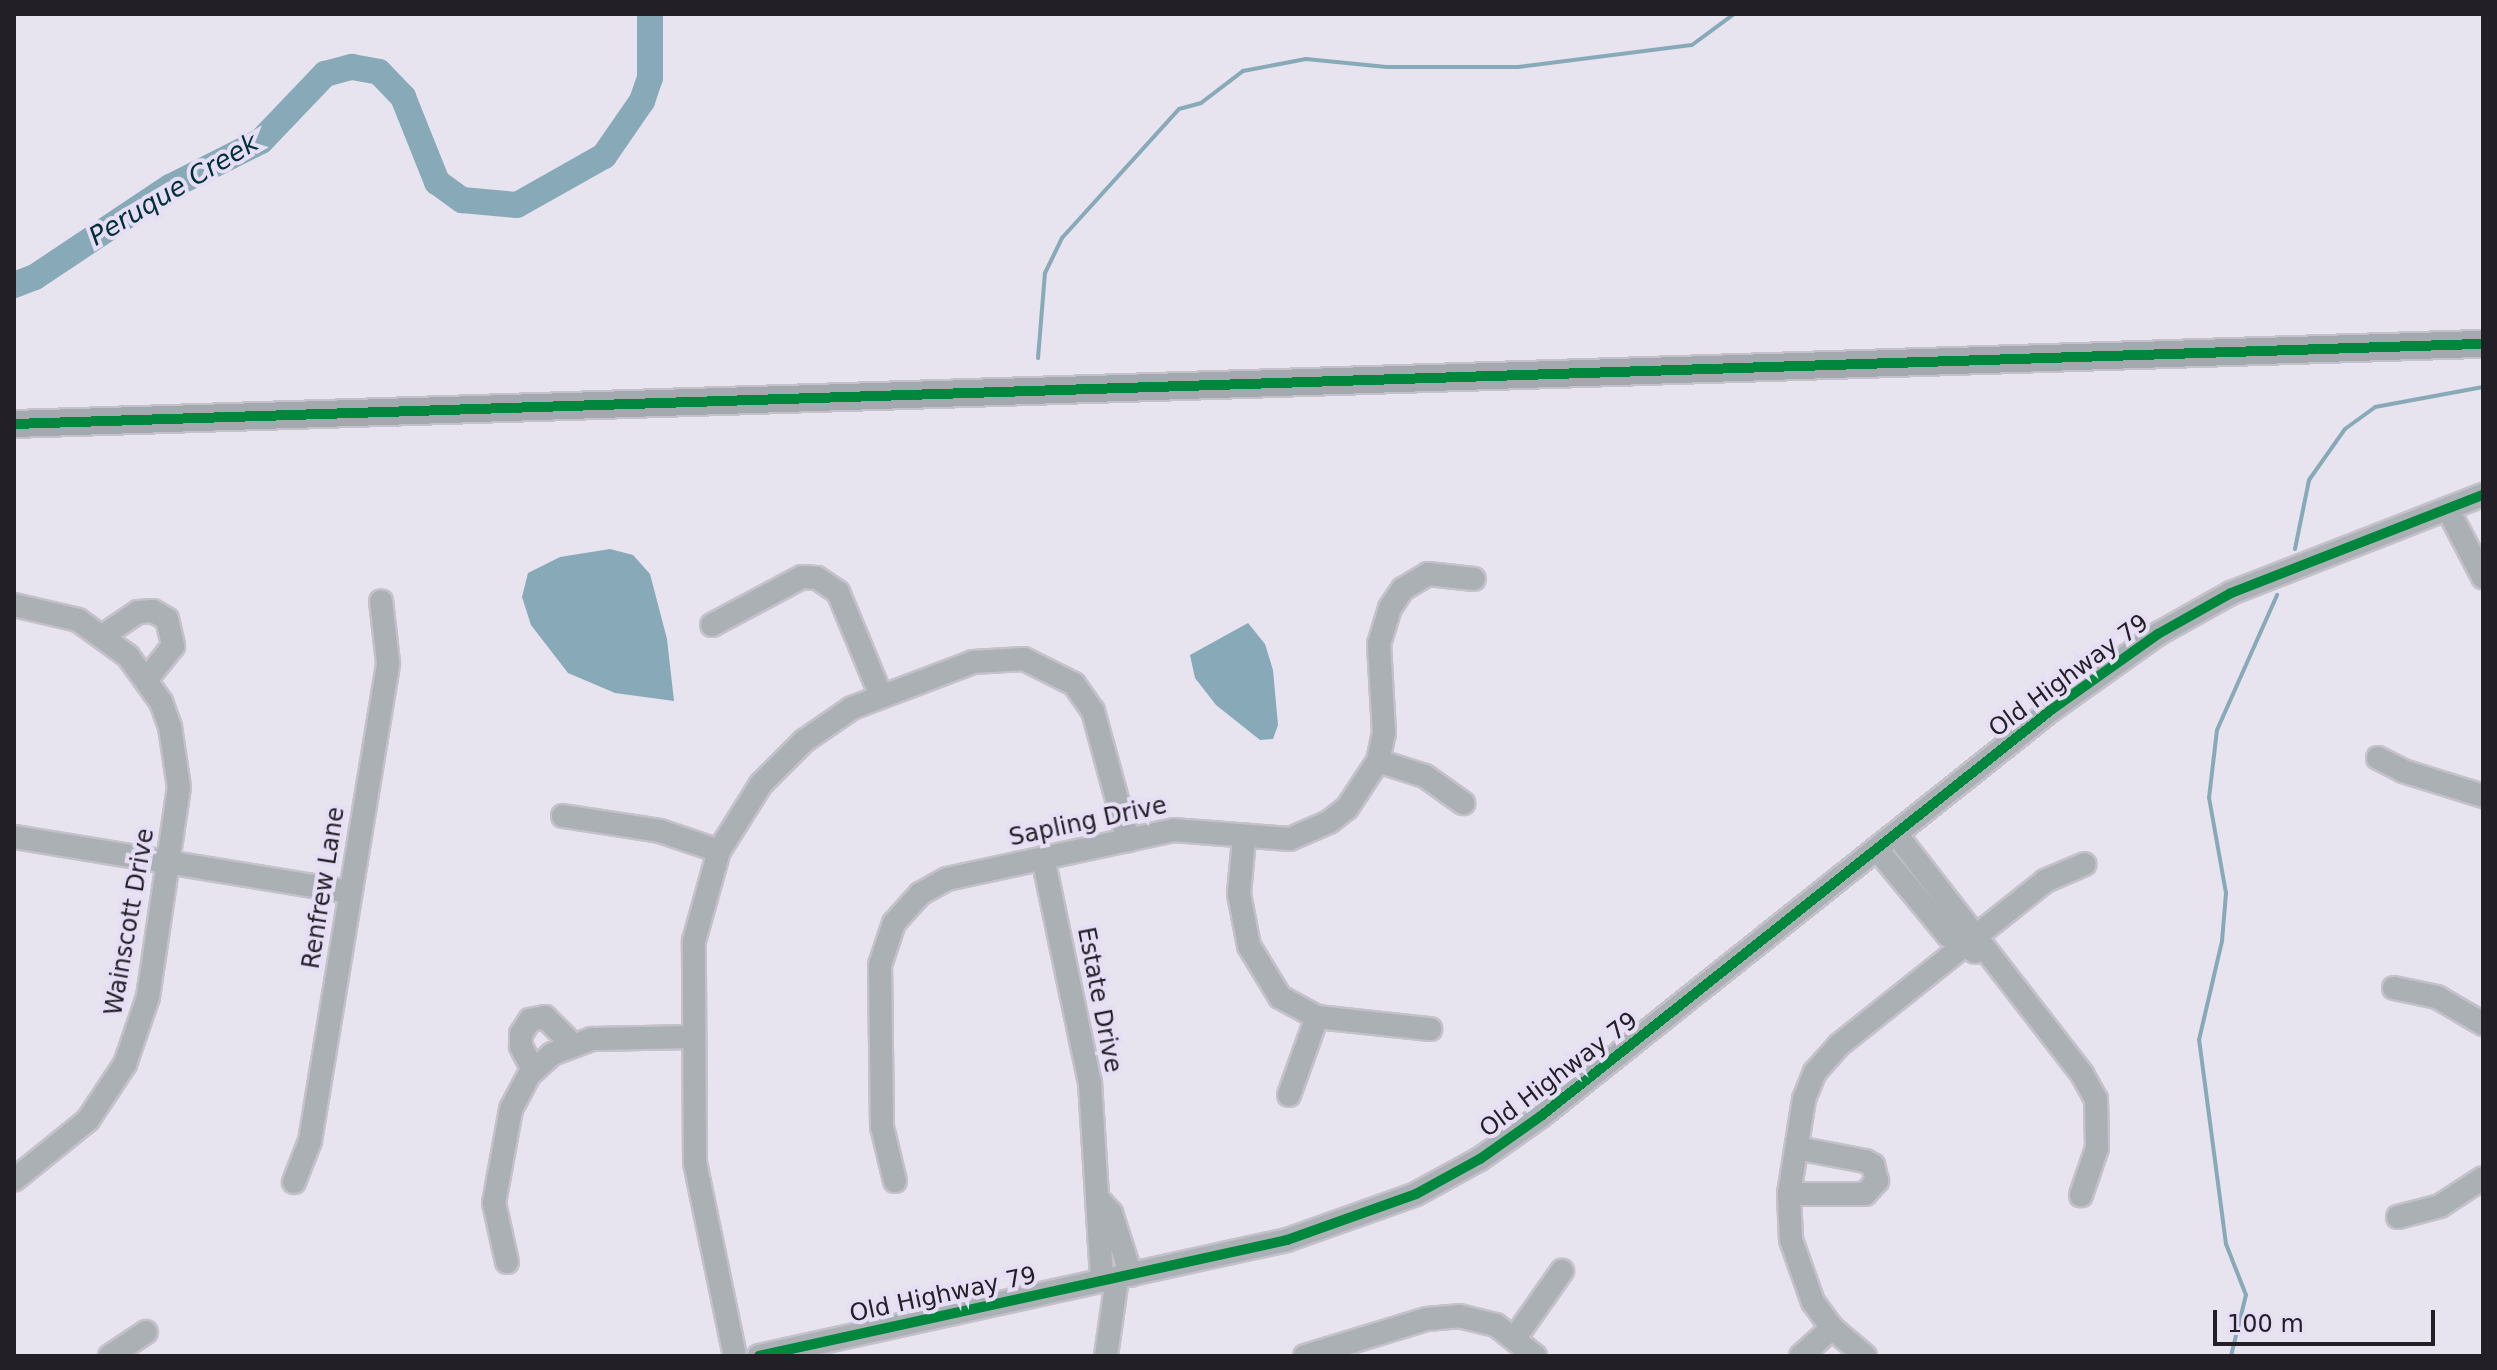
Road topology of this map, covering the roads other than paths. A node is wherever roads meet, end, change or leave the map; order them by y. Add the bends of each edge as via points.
1 (2483, 344) edge
2 (14, 424) edge
3 (2483, 495) edge
4 (2448, 510) junction
5 (2483, 577) edge
6 (1474, 579) dead end
7 (381, 601) dead end
8 (14, 605) edge
9 (712, 625) dead end
10 (104, 635) junction
11 (147, 679) junction
12 (881, 696) junction
13 (2378, 758) dead end
14 (1378, 761) junction
15 (2483, 796) edge
16 (1463, 803) dead end
17 (563, 816) dead end
18 (1896, 834) junction
19 (14, 837) edge
20 (1244, 839) junction
21 (1128, 840) junction
22 (1877, 849) junction
23 (719, 851) junction
24 (1043, 858) junction
25 (167, 861) junction
26 (2085, 864) dead end
27 (349, 892) junction
28 (1970, 940) junction
29 (2394, 988) dead end
30 (1317, 1017) junction
31 (2483, 1024) edge
32 (1430, 1029) dead end
33 (693, 1037) junction
34 (572, 1044) junction
35 (533, 1070) junction
36 (1289, 1095) dead end
37 (1797, 1148) junction
38 (2483, 1178) edge
39 (14, 1180) edge
40 (895, 1181) dead end
41 (294, 1182) dead end
42 (1789, 1194) junction
43 (2081, 1195) dead end
44 (2398, 1217) dead end
45 (507, 1262) dead end
46 (1562, 1271) dead end
47 (1117, 1278) junction
48 (1832, 1328) junction
49 (146, 1332) dead end
50 (1515, 1338) junction
51 (110, 1356) edge
52 (735, 1356) edge
53 (759, 1356) edge
54 (1106, 1356) edge
55 (1305, 1356) edge
56 (1535, 1356) edge
57 (1801, 1356) edge
58 (1865, 1356) edge

1 - 2 main road
3 - 4 street, Old Highway 79
4 - 5 street
4 - 18 street, Old Highway 79 via 2265,580 2158,634 2051,710
6 - 14 street, Sapling Drive via 1440,573 1415,578 1390,608 1379,644 1384,733
7 - 27 street, Renfrew Lane via 388,663
8 - 10 street, Wainscott Drive via 78,620
9 - 12 street via 802,577 817,578 838,592
10 - 11 street, Wainscott Drive
10 - 11 street via 138,612 153,611 167,619 173,646
11 - 25 street, Wainscott Drive via 166,714 178,758 179,787
12 - 21 street via 991,658 1024,659 1059,673 1093,711
12 - 23 street via 830,721 794,749 761,784
13 - 15 street
14 - 16 street via 1425,776
14 - 20 street, Sapling Drive via 1347,808 1329,822 1290,839
17 - 23 street via 660,831
18 - 22 street, Old Highway 79
18 - 28 street
19 - 25 street
20 - 21 street, Sapling Drive via 1189,829
20 - 30 street via 1239,894 1254,960 1280,997
21 - 24 street, Sapling Drive
22 - 28 street via 1948,935
22 - 47 street, Old Highway 79 via 1480,1159 1349,1222
23 - 33 street via 694,941
24 - 40 street, Sapling Drive via 932,886 907,908 887,939 879,984 882,1114
24 - 47 street, Estate Drive via 1087,1059 1099,1200
25 - 27 street
25 - 39 street, Wainscott Drive via 148,997 125,1064 88,1120
26 - 28 street via 2045,881
27 - 41 street, Renfrew Lane via 310,1141
28 - 37 street via 1826,1057 1804,1099
28 - 43 street via 2069,1057 2096,1099 2097,1148
29 - 31 street via 2437,997
30 - 32 street
30 - 36 street
33 - 34 street
33 - 52 street via 698,1191
34 - 35 street
34 - 35 street via 545,1017 530,1020 521,1046
35 - 45 street via 511,1109 494,1203
37 - 42 street
37 - 42 street via 1865,1161 1873,1165 1877,1181 1865,1194
38 - 44 street via 2440,1206
42 - 48 street via 1796,1263 1813,1302
46 - 50 street
47 - 53 street, Old Highway 79
47 - 54 street, Estate Drive
48 - 57 street
48 - 58 street
49 - 51 street
50 - 55 street via 1482,1320 1438,1318
50 - 56 street

